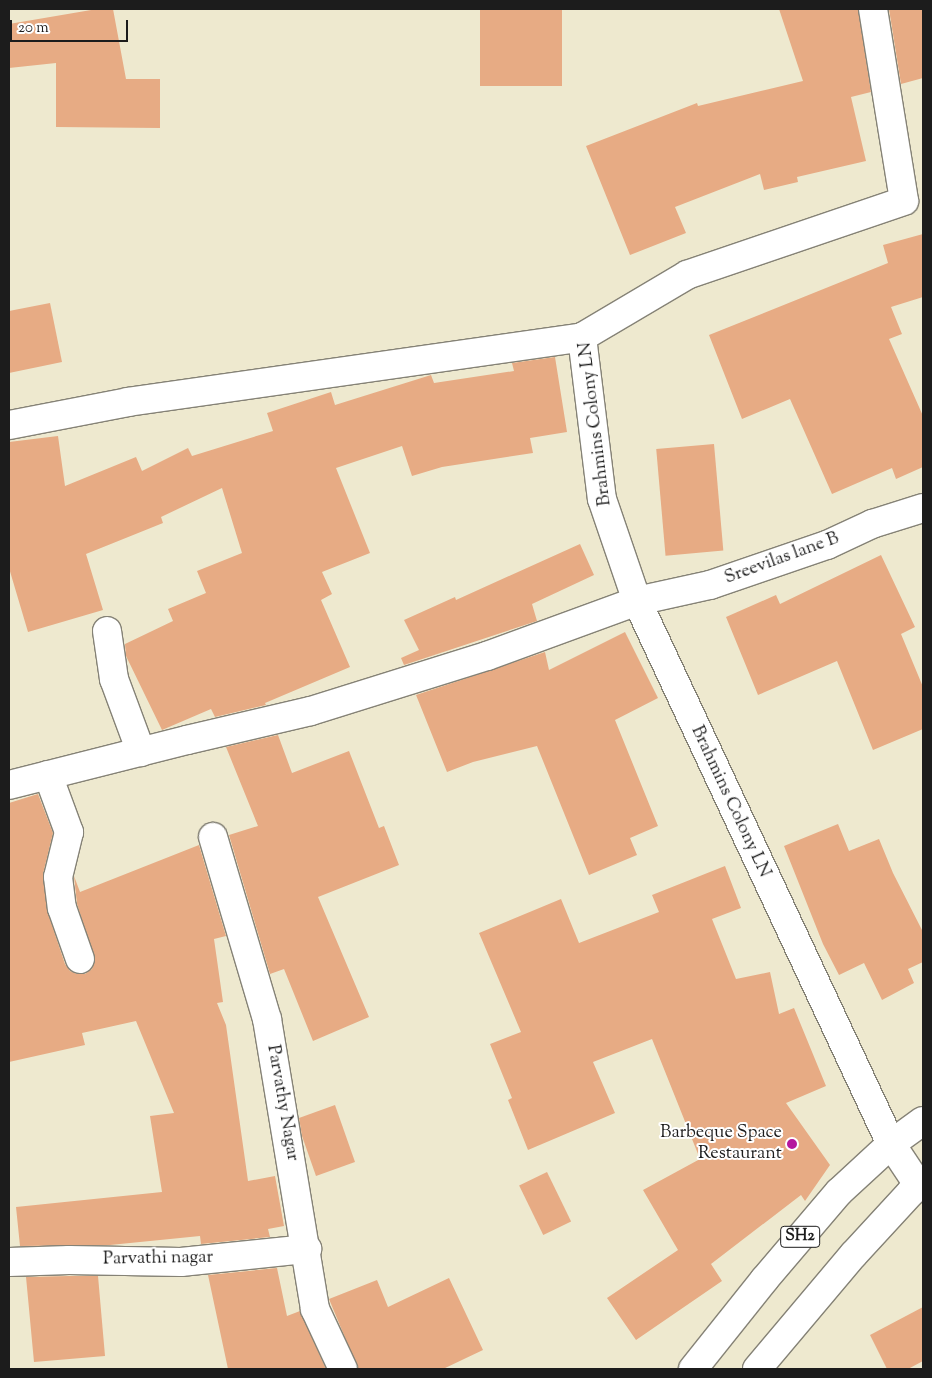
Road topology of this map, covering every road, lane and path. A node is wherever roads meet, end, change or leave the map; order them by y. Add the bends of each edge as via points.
1 (873, 9) edge
2 (582, 336) junction
3 (9, 425) edge
4 (923, 508) edge
5 (637, 601) junction
6 (107, 631) dead end
7 (141, 752) junction
8 (48, 775) junction
9 (9, 785) edge
10 (213, 837) dead end
11 (80, 959) dead end
12 (923, 1121) edge
13 (891, 1144) junction
14 (921, 1184) edge
15 (307, 1249) junction
16 (9, 1262) edge
17 (343, 1369) edge
18 (693, 1369) edge
19 (757, 1369) edge

1 - 2 street, Brahmins Colony LN via 904,201 687,275
2 - 3 street via 128,402
2 - 5 street, Brahmins Colony LN via 602,499
4 - 5 street, Sreevilas lane B via 710,585
5 - 7 street, Sreevilas lane B via 487,656 311,711
5 - 13 street, Brahmins Colony LN
6 - 7 street via 114,679
7 - 8 street, Sreevilas lane B
8 - 9 street, Sreevilas lane B
8 - 11 street via 69,832 58,877 62,908
10 - 15 street, Parvathy Nagar via 267,1019
12 - 13 street, SH2
13 - 14 street, Brahmins Colony LN
13 - 18 street, SH2 via 839,1192
14 - 19 street via 854,1254
15 - 16 street, Parvathi nagar via 181,1262
15 - 17 street, Parvathy Nagar via 316,1308

